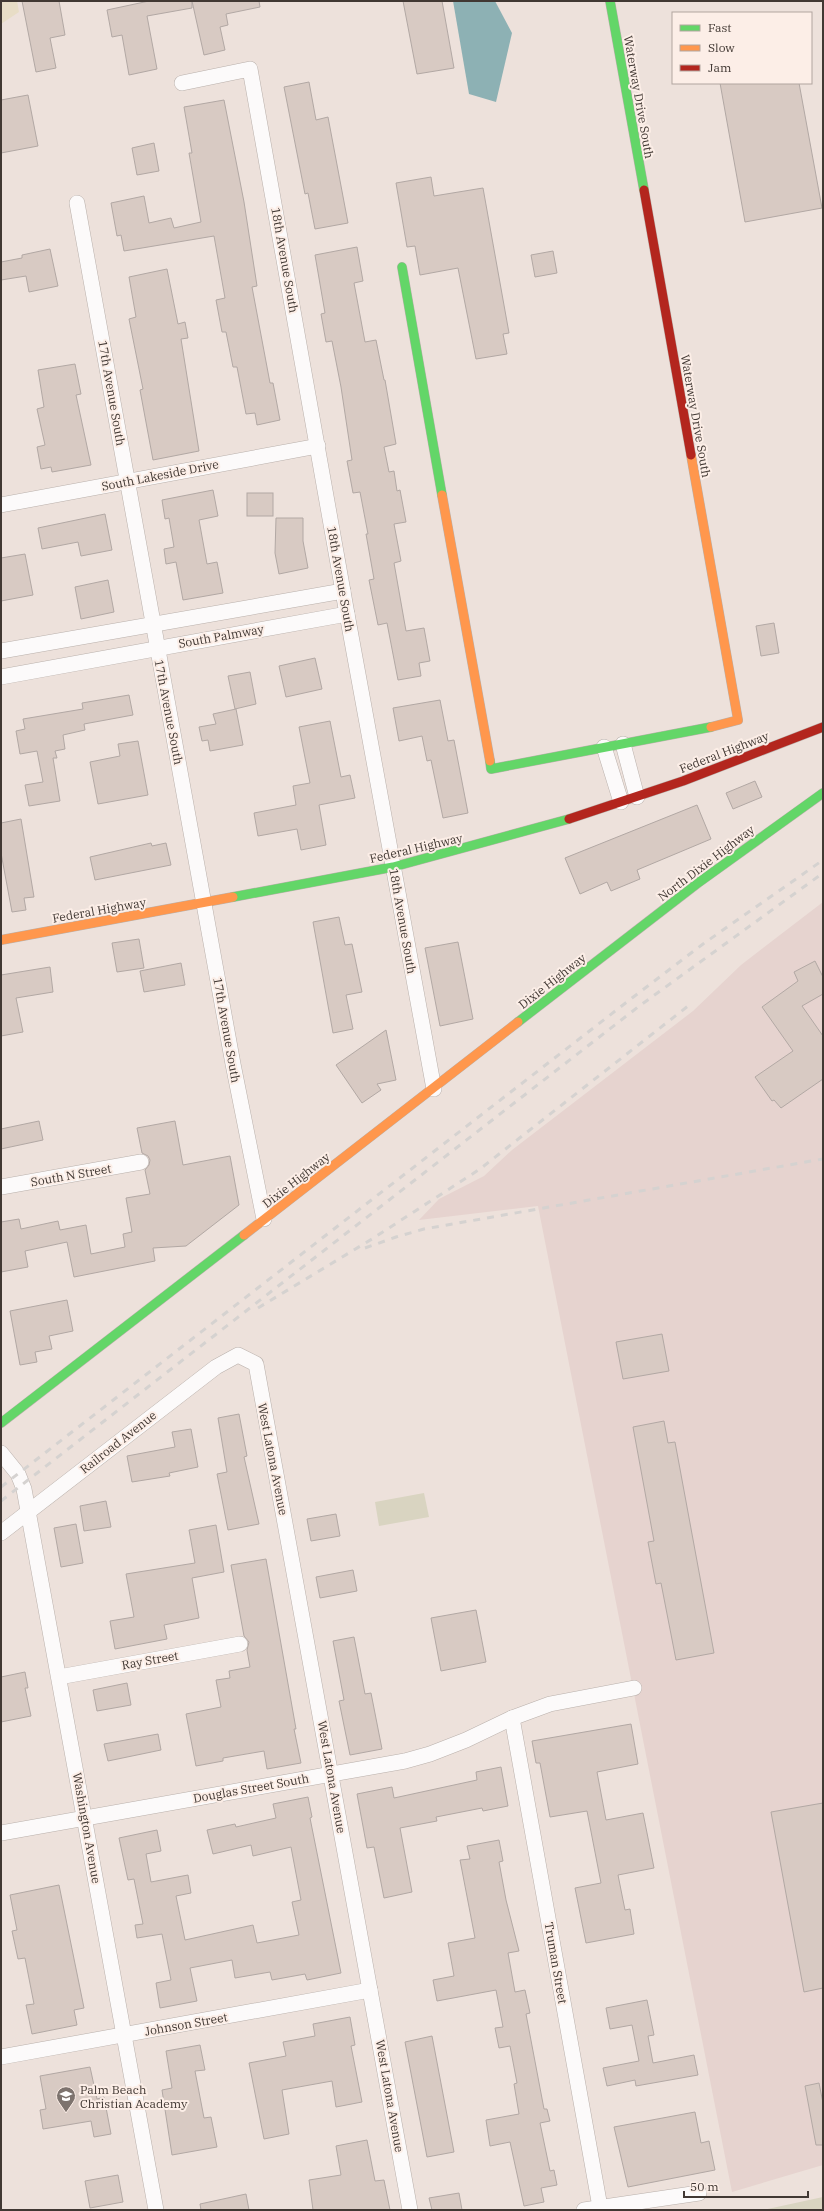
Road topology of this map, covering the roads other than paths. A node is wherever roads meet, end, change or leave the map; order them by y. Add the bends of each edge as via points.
1 (610, 1) edge
2 (182, 83) dead end
3 (77, 203) dead end
4 (402, 267) dead end
5 (318, 446) junction
6 (129, 481) junction
7 (1, 505) edge
8 (343, 591) junction
9 (347, 614) junction
10 (153, 625) junction
11 (157, 648) junction
12 (1, 652) edge
13 (1, 677) edge
14 (823, 727) edge
15 (624, 744) junction
16 (604, 747) junction
17 (823, 793) edge
18 (637, 797) junction
19 (621, 802) junction
20 (393, 867) junction
21 (204, 903) junction
22 (1, 940) edge
23 (606, 955) joint
24 (434, 1089) junction
25 (141, 1162) dead end
26 (1, 1187) edge
27 (264, 1220) junction
28 (238, 1355) joint
29 (1, 1423) edge
30 (1, 1453) edge
31 (28, 1512) junction
32 (1, 1533) edge
33 (240, 1644) dead end
34 (59, 1676) junction
35 (634, 1688) dead end
36 (512, 1718) junction
37 (331, 1774) junction
38 (85, 1818) junction
39 (1, 1833) edge
40 (370, 1990) junction
41 (124, 2035) junction
42 (1, 2057) edge
43 (699, 2194) dead end
44 (600, 2207) junction
45 (156, 2210) edge
46 (410, 2210) edge
47 (584, 2210) edge

1 - 15 main road, Waterway Drive South via 738,720
2 - 5 street, 18th Avenue South via 250,69
3 - 6 street, 17th Avenue South
4 - 16 main road via 491,769
5 - 6 street, South Lakeside Drive
5 - 8 street, 18th Avenue South
6 - 7 street, South Lakeside Drive
6 - 10 street, 17th Avenue South
8 - 9 street, 18th Avenue South
8 - 10 street, South Palmway
9 - 11 street, South Palmway
9 - 20 street, 18th Avenue South
10 - 11 street, 17th Avenue South
10 - 12 street, South Palmway
11 - 13 street, South Palmway
11 - 21 street, 17th Avenue South
14 - 18 main road, Federal Highway
15 - 16 main road
15 - 18 street
16 - 19 street
17 - 23 main road, North Dixie Highway via 764,834
18 - 19 main road, Federal Highway
19 - 20 main road, Federal Highway via 511,837
20 - 21 main road, Federal Highway
20 - 24 street, 18th Avenue South
21 - 22 main road, Federal Highway
21 - 27 street, 17th Avenue South
23 - 24 main road, Dixie Highway
24 - 27 main road, Dixie Highway
25 - 26 street, South N Street
27 - 29 main road, Dixie Highway
28 - 31 street, Railroad Avenue via 216,1367
28 - 37 street, West Latona Avenue via 256,1364
30 - 31 street, Washington Avenue via 18,1474
31 - 32 street, Railroad Avenue
31 - 34 street, Washington Avenue
33 - 34 street, Ray Street
34 - 38 street, Washington Avenue
35 - 36 street, Douglas Street South via 550,1704
36 - 37 street, Douglas Street South via 430,1754
36 - 44 street, Truman Street
37 - 38 street, Douglas Street South
37 - 40 street, West Latona Avenue
38 - 39 street, Douglas Street South
38 - 41 street, Washington Avenue
40 - 41 street, Johnson Street
40 - 46 street, West Latona Avenue
41 - 42 street, Johnson Street
41 - 45 street, Washington Avenue
43 - 44 street
44 - 47 street

